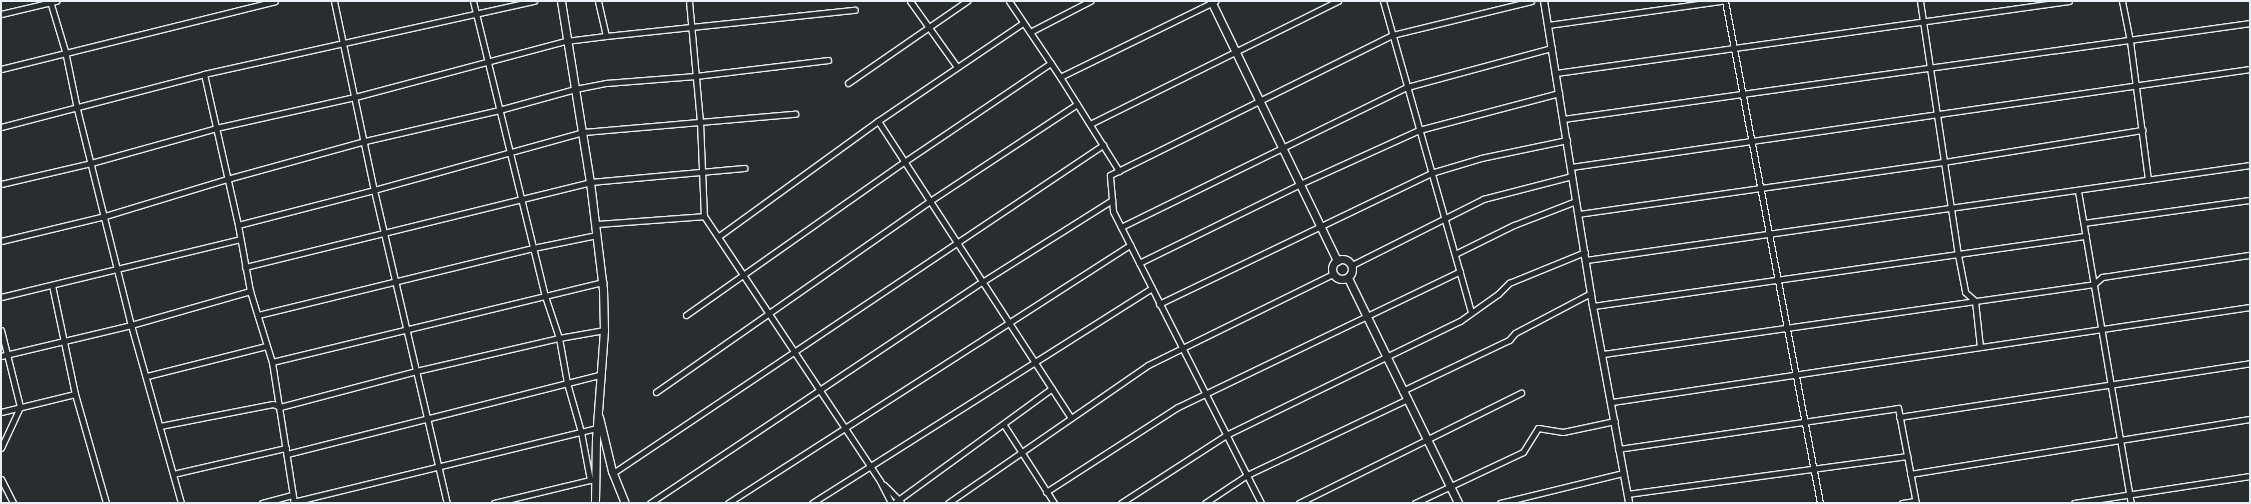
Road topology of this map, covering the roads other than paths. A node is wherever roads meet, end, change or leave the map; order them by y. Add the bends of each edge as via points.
1 (275, 1) edge
2 (334, 1) edge
3 (473, 1) edge
4 (534, 1) edge
5 (561, 1) edge
6 (598, 1) edge
7 (689, 1) edge
8 (910, 1) edge
9 (955, 1) edge
10 (967, 1) edge
11 (1009, 1) edge
12 (1090, 1) edge
13 (1338, 1) edge
14 (1384, 1) edge
15 (1531, 1) edge
16 (1544, 1) edge
17 (1720, 1) edge
18 (1725, 1) edge
19 (1920, 1) edge
20 (2069, 1) edge
21 (2122, 1) edge
22 (52, 2) edge
23 (1213, 2) edge
24 (958, 7) junction
25 (855, 10) dead end
26 (1, 14) edge
27 (476, 14) junction
28 (1923, 20) junction
29 (1023, 23) junction
30 (2250, 23) edge
31 (1548, 25) junction
32 (691, 28) junction
33 (928, 28) junction
34 (1030, 32) junction
35 (1392, 35) junction
36 (606, 36) junction
37 (566, 41) junction
38 (2130, 41) junction
39 (344, 43) junction
40 (1734, 47) junction
41 (1552, 48) junction
42 (66, 51) junction
43 (1236, 52) junction
44 (828, 60) dead end
45 (486, 62) junction
46 (1051, 63) junction
47 (957, 67) junction
48 (1930, 67) junction
49 (1, 69) edge
50 (2250, 69) edge
51 (1556, 73) junction
52 (204, 74) junction
53 (696, 76) junction
54 (1060, 77) junction
55 (848, 83) dead end
56 (1407, 87) junction
57 (2137, 87) junction
58 (575, 89) junction
59 (1559, 93) junction
60 (1743, 94) junction
61 (355, 96) junction
62 (1258, 101) junction
63 (1077, 104) junction
64 (77, 109) junction
65 (498, 110) junction
66 (795, 114) dead end
67 (1937, 116) junction
68 (878, 120) junction
69 (1563, 120) junction
70 (700, 122) junction
71 (1090, 124) junction
72 (1, 127) edge
73 (216, 128) junction
74 (1419, 130) junction
75 (2142, 130) junction
76 (583, 132) junction
77 (1566, 140) junction
78 (365, 141) junction
79 (1752, 142) junction
80 (1103, 145) junction
81 (1281, 147) junction
82 (509, 153) junction
83 (904, 162) junction
84 (1944, 162) junction
85 (91, 163) junction
86 (2250, 165) edge
87 (1571, 167) junction
88 (744, 168) dead end
89 (701, 171) junction
90 (1119, 171) junction
91 (1431, 173) junction
92 (1572, 176) junction
93 (227, 178) junction
94 (2148, 180) junction
95 (590, 182) junction
96 (1, 184) edge
97 (1300, 184) junction
98 (1761, 188) junction
99 (374, 190) junction
100 (2078, 191) junction
101 (521, 199) junction
102 (1112, 200) junction
103 (2250, 200) edge
104 (930, 201) junction
105 (1576, 201) junction
106 (1951, 208) junction
107 (1578, 214) junction
108 (106, 216) junction
109 (704, 216) junction
110 (1444, 218) junction
111 (2084, 223) junction
112 (596, 224) junction
113 (238, 225) junction
114 (1320, 225) junction
115 (1121, 227) junction
116 (386, 233) junction
117 (1769, 234) junction
118 (597, 235) junction
119 (719, 236) junction
120 (2086, 236) junction
121 (240, 239) junction
122 (1, 241) edge
123 (957, 242) junction
124 (1130, 245) junction
125 (533, 248) junction
126 (1585, 252) junction
127 (1455, 254) junction
128 (1958, 255) junction
129 (2250, 255) edge
130 (1586, 260) junction
131 (1337, 261) junction
132 (1139, 263) junction
133 (1352, 265) junction
134 (245, 267) junction
135 (119, 270) junction
136 (1460, 271) junction
137 (745, 274) junction
138 (1333, 274) junction
139 (1348, 278) junction
140 (1778, 280) junction
141 (395, 281) junction
142 (603, 282) junction
143 (982, 282) junction
144 (2094, 284) junction
145 (52, 286) junction
146 (1152, 288) junction
147 (250, 291) junction
148 (1591, 293) junction
149 (545, 296) junction
150 (1, 297) edge
151 (1975, 301) junction
152 (1160, 304) junction
153 (1593, 306) junction
154 (2250, 307) edge
155 (1471, 311) junction
156 (770, 312) junction
157 (258, 314) junction
158 (1366, 314) junction
159 (686, 315) dead end
160 (1009, 323) junction
161 (131, 324) junction
162 (1787, 328) junction
163 (1, 330) edge
164 (406, 330) junction
165 (604, 330) junction
166 (2102, 330) junction
167 (559, 338) junction
168 (64, 340) junction
169 (266, 346) junction
170 (1182, 348) junction
171 (1980, 348) junction
172 (795, 351) junction
173 (1603, 354) junction
174 (4, 355) edge
175 (1386, 358) junction
176 (272, 362) junction
177 (1035, 362) junction
178 (2250, 363) edge
179 (416, 371) junction
180 (1796, 374) junction
181 (600, 375) junction
182 (147, 376) junction
183 (567, 383) junction
184 (2111, 384) junction
185 (1052, 388) junction
186 (820, 390) junction
187 (1402, 391) junction
188 (656, 392) dead end
189 (1205, 393) junction
190 (1522, 393) dead end
191 (75, 394) junction
192 (1406, 400) junction
193 (1612, 402) junction
194 (280, 406) junction
195 (20, 407) junction
196 (598, 411) junction
197 (1, 412) edge
198 (1899, 417) junction
199 (427, 418) junction
200 (1071, 418) junction
201 (2250, 419) edge
202 (1805, 420) junction
203 (1615, 421) junction
204 (1004, 425) junction
205 (160, 426) junction
206 (596, 428) junction
207 (845, 428) junction
208 (581, 432) junction
209 (1226, 435) junction
210 (1426, 439) junction
211 (2120, 440) junction
212 (1, 448) edge
213 (1618, 449) junction
214 (287, 451) junction
215 (1022, 452) junction
216 (1907, 456) junction
217 (439, 466) junction
218 (870, 466) junction
219 (1814, 468) junction
220 (1623, 472) junction
221 (173, 474) junction
222 (613, 474) junction
223 (1910, 474) junction
224 (1247, 475) junction
225 (2250, 476) edge
226 (1, 479) edge
227 (593, 479) junction
228 (880, 481) junction
229 (1449, 485) junction
230 (1046, 492) junction
231 (1627, 494) junction
232 (2129, 494) junction
233 (293, 500) edge
234 (896, 502) edge
235 (1051, 502) edge
236 (1916, 502) edge
237 (13, 503) edge
238 (106, 503) edge
239 (181, 503) edge
240 (262, 503) edge
241 (447, 503) edge
242 (494, 503) edge
243 (596, 503) edge
244 (626, 503) edge
245 (650, 503) edge
246 (728, 503) edge
247 (812, 503) edge
248 (948, 503) edge
249 (1121, 503) edge
250 (1205, 503) edge
251 (1261, 503) edge
252 (1298, 503) edge
253 (1415, 503) edge
254 (1458, 503) edge
255 (1500, 503) edge
256 (1629, 503) edge
257 (1820, 503) edge
258 (1902, 503) edge
259 (2074, 503) edge
260 (2131, 503) edge

1 - 42 street
2 - 39 street
3 - 27 street
4 - 27 street
5 - 37 main road
6 - 36 street
7 - 32 street
8 - 33 street
9 - 24 street
10 - 24 street
11 - 29 street
12 - 34 street
13 - 43 street
14 - 35 street
15 - 35 street
16 - 31 street
17 - 31 street
18 - 40 street
19 - 28 street
20 - 28 street
21 - 38 street
22 - 26 street
22 - 42 street
23 - 43 main road
23 - 54 street
24 - 33 street
25 - 32 street
27 - 39 street
27 - 45 street
28 - 40 street
28 - 48 street
29 - 34 street
29 - 47 street
30 - 38 street
31 - 41 street
32 - 36 street
32 - 53 street
33 - 47 street
33 - 55 street
34 - 46 street
35 - 56 street
35 - 62 street
36 - 37 street
37 - 45 street
37 - 58 main road
38 - 48 street
38 - 57 street
39 - 52 street
39 - 61 street
40 - 51 street
40 - 60 street
41 - 51 street
41 - 56 street
42 - 49 street
42 - 64 street
43 - 62 main road
43 - 71 street
44 - 53 street
45 - 61 street
45 - 65 street
46 - 54 street
46 - 83 street
47 - 68 street
48 - 60 street
48 - 67 street
50 - 57 street
51 - 59 street
52 - 64 street
52 - 73 street
53 - 58 street via 606,83
53 - 70 street
54 - 63 street
56 - 74 street
56 - 81 street
57 - 67 street
57 - 75 street
58 - 65 street
58 - 76 main road
59 - 69 street
59 - 74 street
60 - 69 street
60 - 79 street
61 - 73 street
61 - 78 street
62 - 81 main road
62 - 90 street
63 - 71 street
63 - 104 street
64 - 72 street
64 - 85 street
65 - 78 street
65 - 82 street
66 - 70 street
67 - 79 street
67 - 84 street
68 - 83 street
68 - 119 street
69 - 77 street
70 - 76 street
70 - 89 street
71 - 80 street
73 - 85 street
73 - 93 street
74 - 91 street
74 - 97 street
75 - 84 street
75 - 94 street
76 - 82 street
76 - 95 main road
77 - 87 street
77 - 91 street via 1481,158
78 - 93 street
78 - 99 street
79 - 87 street
79 - 98 street
80 - 90 street
80 - 123 street
81 - 97 main road
81 - 115 street
82 - 99 street
82 - 101 street
83 - 104 street
83 - 137 street
84 - 98 street
84 - 106 street
85 - 96 street
85 - 108 street
86 - 94 street
87 - 92 street
88 - 89 street
89 - 95 street
89 - 109 street
90 - 102 street via 1110,175
91 - 110 street
91 - 114 street
92 - 105 street
92 - 110 street via 1483,199
93 - 108 street
93 - 113 street
94 - 100 street
95 - 101 street
95 - 112 main road
97 - 114 main road
97 - 132 street
98 - 107 street
98 - 117 street
99 - 113 street
99 - 116 street
100 - 106 street
100 - 111 street
101 - 116 street
101 - 125 street
102 - 115 street via 1113,211
102 - 143 street
103 - 111 street
104 - 123 street
104 - 156 street
105 - 107 street
105 - 127 street via 1514,225
106 - 117 street
106 - 128 street
107 - 126 street
108 - 122 street
108 - 135 street
109 - 112 street
109 - 119 street
110 - 127 street
110 - 133 street
111 - 120 street
112 - 118 main road
113 - 121 street
114 - 131 main road
114 - 152 street
115 - 124 street
116 - 134 street
116 - 141 street
117 - 130 street
117 - 140 street
118 - 125 street
118 - 142 main road
119 - 137 street
120 - 128 street
120 - 144 street
121 - 134 street
121 - 135 street
123 - 143 street
123 - 172 street
124 - 132 street
124 - 160 street
125 - 141 street
125 - 149 street
126 - 130 street
126 - 155 street via 1510,283
127 - 136 street
128 - 140 street
128 - 151 street via 1965,292
129 - 144 street via 2102,277
130 - 148 street
131 - 133 main road via 1345,259
131 - 138 main road via 1333,265
132 - 146 street
133 - 139 main road
134 - 147 street
135 - 145 street
135 - 161 street
136 - 155 street
136 - 158 street
137 - 156 street
137 - 159 street
138 - 139 main road via 1340,279
138 - 170 street
139 - 158 main road
140 - 153 street
140 - 162 street
141 - 157 street
141 - 164 street
142 - 149 street
142 - 165 main road
143 - 160 street
143 - 186 street
144 - 151 street
144 - 166 street
145 - 150 street
145 - 168 street
146 - 152 street
146 - 177 street
147 - 157 street
147 - 161 street
148 - 153 street
148 - 187 street via 1515,333 1509,340
149 - 164 street
149 - 167 street
151 - 162 street
151 - 171 street
152 - 170 street
153 - 173 street
154 - 166 street
155 - 175 street via 1460,321
156 - 172 street
156 - 188 street
157 - 169 street
158 - 175 main road
158 - 189 street
160 - 177 street
160 - 207 street
161 - 168 street
161 - 182 street
162 - 173 street
162 - 180 street
163 - 174 street
164 - 176 street
164 - 179 street
165 - 167 street
165 - 181 main road
166 - 171 street
166 - 184 street
167 - 179 street
167 - 183 street
168 - 174 street
168 - 191 street
169 - 176 street
169 - 182 street
170 - 189 street
170 - 200 street via 1148,365
171 - 180 street
172 - 186 street
172 - 222 street
173 - 193 street
174 - 195 street
175 - 187 main road
175 - 209 street
176 - 194 street
177 - 185 street
177 - 218 street
178 - 184 street
179 - 194 street
179 - 199 street
180 - 193 street
180 - 202 street
181 - 183 street
181 - 196 main road
182 - 205 street
183 - 199 street
183 - 208 street
184 - 198 street
184 - 211 street
185 - 200 street
185 - 204 street
186 - 207 street
186 - 245 street
187 - 192 main road
189 - 209 street
189 - 230 street
190 - 210 street
191 - 195 street
191 - 238 street
192 - 210 main road
192 - 224 street
193 - 203 street
194 - 205 street via 273,404
194 - 214 street
195 - 197 street
195 - 212 street
196 - 206 main road
196 - 222 main road
198 - 202 street via 1898,408
198 - 216 street
199 - 214 street
199 - 217 street
200 - 215 street
201 - 211 street
202 - 213 street
202 - 219 street
203 - 213 street
203 - 229 street via 1563,432 1538,428 1523,452
204 - 215 street
204 - 234 street
205 - 221 street
206 - 208 street
206 - 227 main road
207 - 218 street
207 - 246 street
208 - 217 street
208 - 227 street
209 - 224 street
209 - 249 street
210 - 229 main road
210 - 252 street
211 - 223 street
211 - 232 street
213 - 220 street
214 - 221 street
214 - 233 street
215 - 230 street
215 - 248 street
216 - 219 street
216 - 223 street
217 - 233 street
217 - 241 street
218 - 228 street
218 - 247 street
219 - 231 street
219 - 257 street
220 - 231 street
220 - 255 street
221 - 239 street
222 - 244 main road
223 - 236 street
224 - 250 street
224 - 251 street
225 - 232 street
226 - 237 street
227 - 242 street
227 - 243 main road
228 - 234 street
228 - 234 street
229 - 253 street
229 - 254 main road
230 - 235 street
231 - 256 street
232 - 259 street
232 - 260 street
233 - 240 street
236 - 258 street

